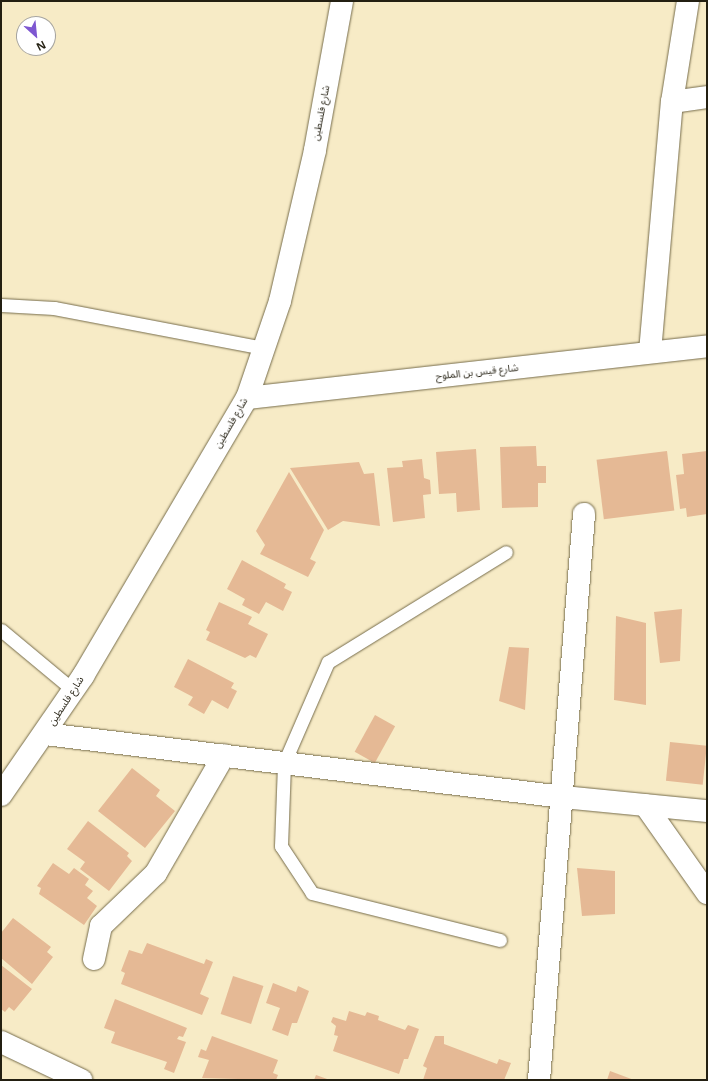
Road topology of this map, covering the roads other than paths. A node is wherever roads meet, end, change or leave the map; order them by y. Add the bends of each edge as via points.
1 (342, 1) edge
2 (688, 1) edge
3 (707, 96) edge
4 (672, 102) junction
5 (1, 306) edge
6 (707, 346) edge
7 (264, 348) junction
8 (650, 352) junction
9 (247, 398) junction
10 (584, 514) dead end
11 (506, 552) dead end
12 (1, 630) edge
13 (73, 690) junction
14 (45, 734) junction
15 (224, 755) junction
16 (284, 763) junction
17 (1, 795) edge
18 (563, 797) junction
19 (645, 805) junction
20 (707, 811) edge
21 (707, 893) edge
22 (500, 940) dead end
23 (94, 959) dead end
24 (1, 1042) edge
25 (81, 1080) edge
26 (539, 1080) edge

1 - 7 street, شارع فلسطين via 315,150 280,301
2 - 4 street
3 - 4 street
4 - 8 street
5 - 7 lane via 54,308
6 - 8 street, شارع قيس بن الملوح
7 - 9 street, شارع فلسطين
8 - 9 street, شارع قيس بن الملوح
9 - 13 street, شارع فلسطين
10 - 18 street
11 - 16 lane via 328,662
12 - 13 lane
13 - 14 street, شارع فلسطين
14 - 15 street
14 - 17 street, شارع فلسطين
15 - 16 street
15 - 23 street via 156,872 101,926
16 - 18 street
16 - 22 lane via 281,846 312,893
18 - 19 street
18 - 26 street
19 - 20 street
19 - 21 street
24 - 25 street

